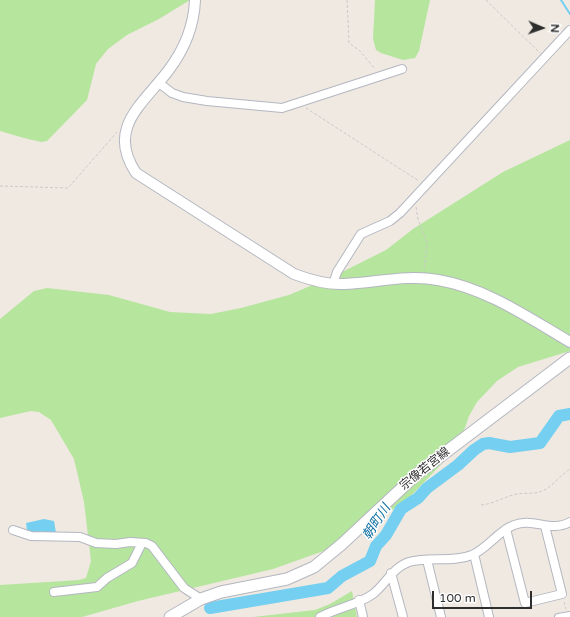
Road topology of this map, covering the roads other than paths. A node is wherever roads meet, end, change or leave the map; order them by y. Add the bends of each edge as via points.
1 (195, 0) edge
2 (570, 30) edge
3 (402, 69) dead end
4 (159, 83) junction
5 (334, 284) junction
6 (570, 342) edge
7 (570, 358) edge
8 (570, 522) edge
9 (545, 526) junction
10 (506, 529) junction
11 (13, 530) dead end
12 (142, 543) junction
13 (474, 554) junction
14 (428, 560) junction
15 (391, 574) junction
16 (54, 592) dead end
17 (201, 599) junction
18 (359, 600) junction
19 (569, 615) edge
20 (170, 617) edge
21 (320, 617) edge
22 (363, 617) edge
23 (402, 617) edge
24 (441, 617) edge
25 (489, 617) edge
26 (558, 617) edge

1 - 4 street via 192,24 183,48
2 - 5 street via 416,196 390,221 362,234 337,272
3 - 4 street via 282,108 183,97 172,93
4 - 5 street via 137,108 126,130 126,152 136,173 294,274 315,282
5 - 6 street via 411,278 438,280 495,298
7 - 17 main road, 宗像若宮線 via 417,474 314,567 287,579 221,592
8 - 9 street via 564,526
9 - 10 street via 526,522
9 - 10 street via 562,594 525,603
10 - 13 street
11 - 12 street via 31,536 80,537 116,544
12 - 16 street via 132,563 97,587
12 - 17 street via 152,546 184,588
13 - 14 street
13 - 25 street
14 - 15 street via 408,562
14 - 24 street
15 - 18 street via 372,595
15 - 23 street
17 - 20 main road, 宗像若宮線
18 - 21 street
18 - 22 street
19 - 26 street

